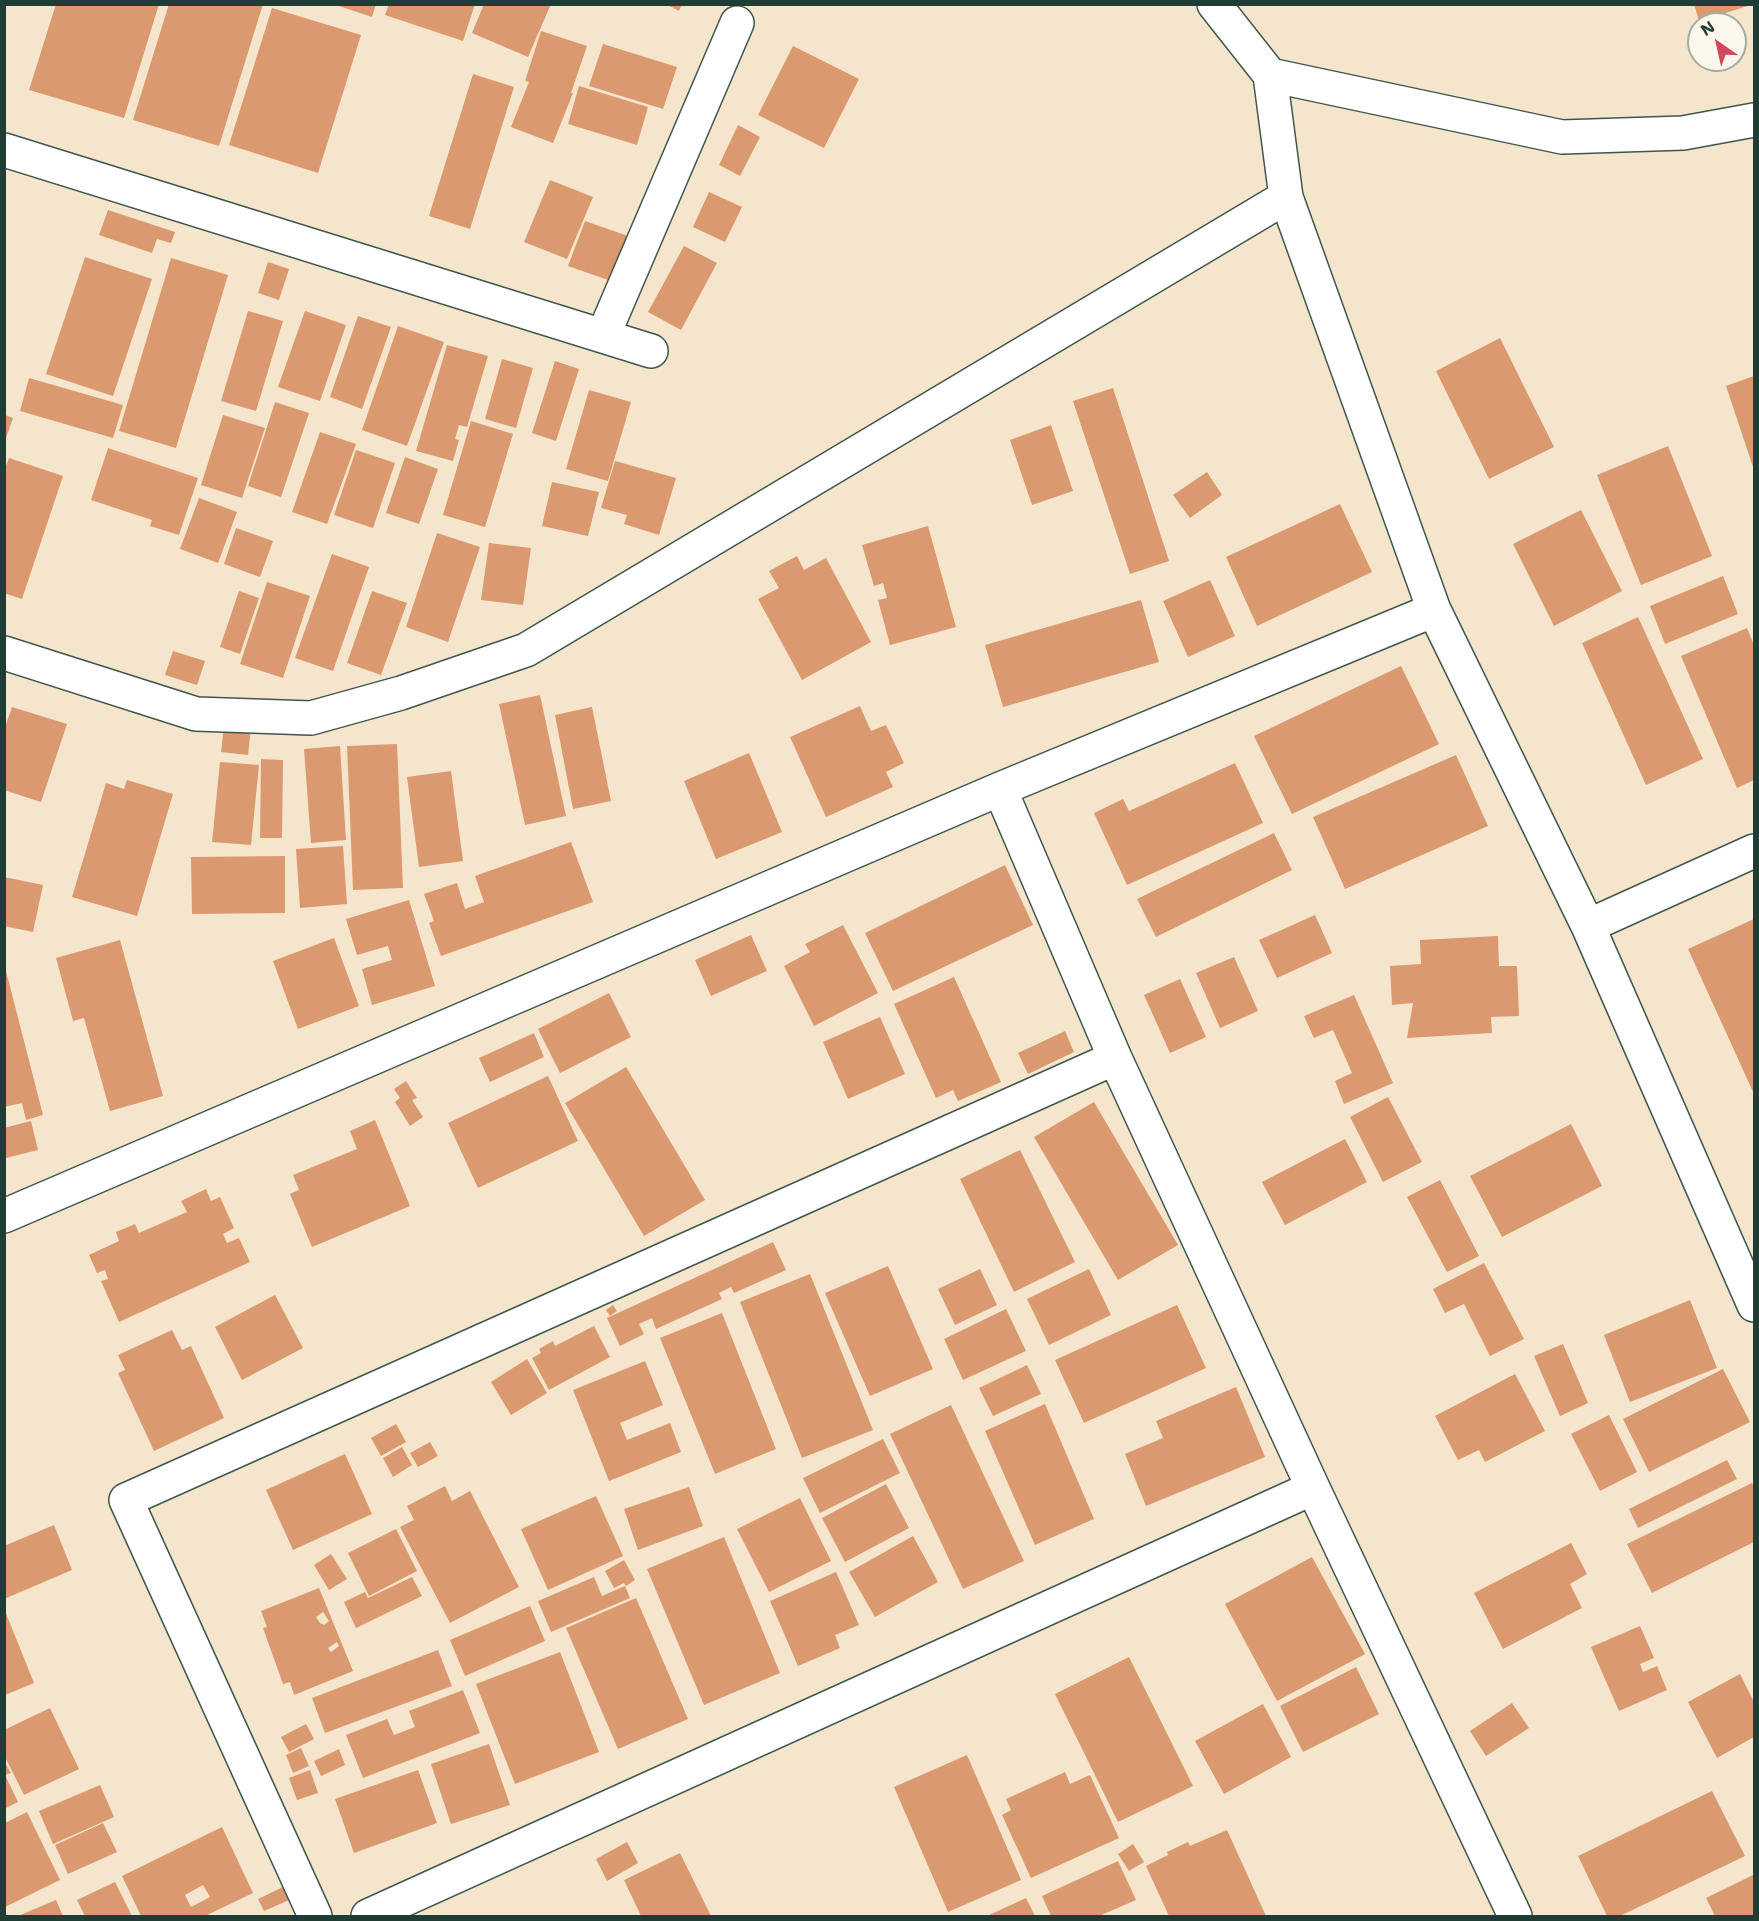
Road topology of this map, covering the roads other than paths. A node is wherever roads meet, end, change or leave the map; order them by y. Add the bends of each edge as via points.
1 (1214, 4) edge
2 (737, 23) dead end
3 (1270, 75) junction
4 (1755, 120) edge
5 (4, 150) edge
6 (1286, 197) junction
7 (603, 336) junction
8 (651, 351) dead end
9 (1434, 610) junction
10 (4, 653) edge
11 (1000, 789) junction
12 (1755, 851) edge
13 (1588, 926) junction
14 (1115, 1058) junction
15 (4, 1216) edge
16 (1755, 1305) edge
17 (1314, 1488) junction
18 (1506, 1914) edge
19 (315, 1917) edge
20 (368, 1917) edge

1 - 3 street
2 - 7 street
3 - 4 street via 1562,137 1683,133
3 - 6 street
5 - 7 street
6 - 9 street
6 - 10 street via 526,650 401,693 311,718 196,714
7 - 8 street
9 - 11 street
9 - 13 street
11 - 14 street
11 - 15 street
12 - 13 street
13 - 16 street
14 - 17 street
14 - 19 street via 126,1500
17 - 18 street
17 - 20 street

